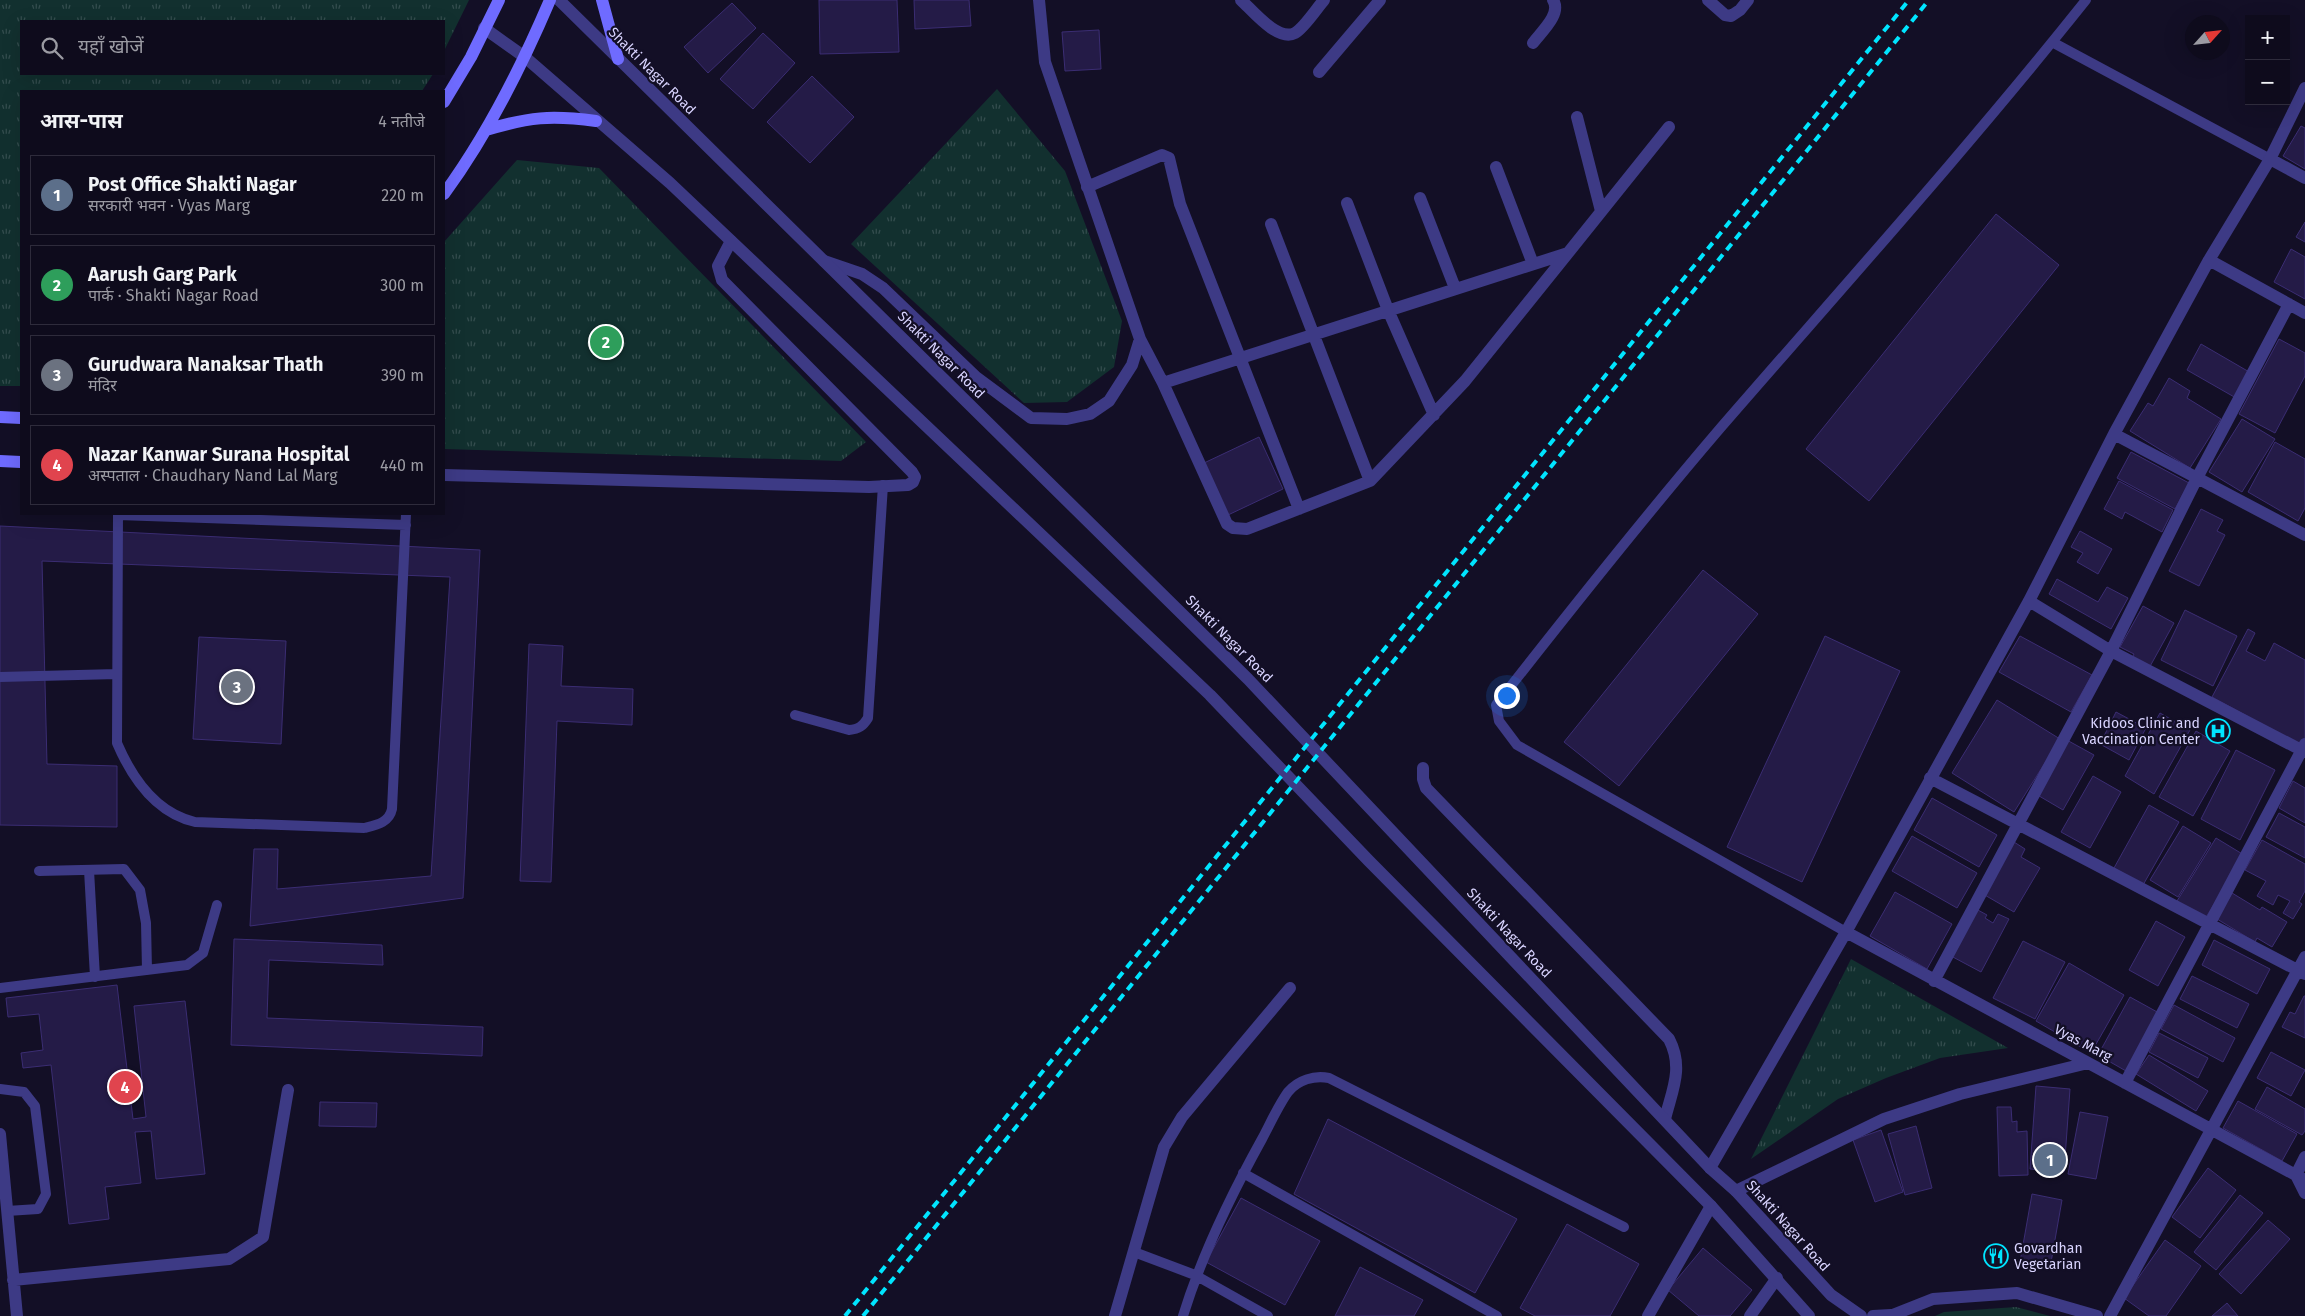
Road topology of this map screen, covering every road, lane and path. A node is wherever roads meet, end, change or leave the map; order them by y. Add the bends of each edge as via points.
1 (499, 0) edge
2 (550, 0) edge
3 (559, 0) edge
4 (602, 0) edge
5 (1039, 0) edge
6 (1241, 0) edge
7 (1324, 0) edge
8 (1380, 0) edge
9 (1553, 0) edge
10 (1708, 0) edge
11 (1748, 0) edge
12 (2086, 0) edge
13 (484, 28) junction
14 (2052, 42) junction
15 (1533, 43) dead end
16 (526, 58) junction
17 (618, 59) junction
18 (1319, 72) dead end
19 (2305, 88) edge
20 (445, 100) edge
21 (1577, 117) dead end
22 (596, 121) junction
23 (1669, 127) dead end
24 (486, 130) junction
25 (2270, 159) junction
26 (1496, 167) dead end
27 (2305, 178) edge
28 (1088, 187) junction
29 (445, 193) edge
30 (1420, 198) dead end
31 (1347, 203) dead end
32 (1601, 211) junction
33 (1271, 224) dead end
34 (731, 241) junction
35 (1568, 253) junction
36 (2209, 260) junction
37 (824, 261) junction
38 (1533, 264) junction
39 (1455, 288) junction
40 (2289, 304) junction
41 (1388, 310) junction
42 (2305, 313) edge
43 (1313, 333) junction
44 (1140, 340) junction
45 (1240, 358) junction
46 (1163, 383) junction
47 (1434, 415) junction
48 (0, 417) edge
49 (20, 418) edge
50 (2114, 434) junction
51 (0, 461) edge
52 (20, 462) edge
53 (445, 475) edge
54 (2198, 478) junction
55 (1370, 481) junction
56 (883, 485) junction
57 (1299, 509) junction
58 (118, 515) edge
59 (144, 515) edge
60 (406, 515) edge
61 (406, 525) junction
62 (2305, 535) edge
63 (2029, 601) junction
64 (2111, 650) junction
65 (118, 674) junction
66 (0, 677) edge
67 (795, 715) dead end
68 (2304, 749) edge
69 (1423, 768) dead end
70 (1930, 778) junction
71 (2016, 824) junction
72 (89, 870) junction
73 (39, 871) dead end
74 (217, 905) dead end
75 (2210, 923) junction
76 (1846, 932) junction
77 (2305, 958) edge
78 (147, 970) junction
79 (2302, 972) edge
80 (96, 976) junction
81 (1934, 981) junction
82 (0, 988) edge
83 (1290, 988) dead end
84 (2088, 1063) junction
85 (2125, 1083) junction
86 (0, 1088) edge
87 (288, 1090) dead end
88 (1665, 1120) junction
89 (2212, 1130) junction
90 (0, 1134) edge
91 (2305, 1157) edge
92 (1710, 1168) junction
93 (1243, 1173) junction
94 (2300, 1177) edge
95 (1736, 1191) junction
96 (2305, 1193) edge
97 (1711, 1206) junction
98 (7, 1211) junction
99 (1624, 1227) dead end
100 (1134, 1252) junction
101 (1196, 1275) junction
102 (1777, 1278) junction
103 (13, 1280) junction
104 (17, 1316) edge
105 (1115, 1316) edge
106 (1184, 1316) edge
107 (1268, 1316) edge
108 (1497, 1316) edge
109 (1648, 1316) edge
110 (1750, 1316) edge
111 (1809, 1316) edge
112 (1861, 1316) edge
113 (1873, 1316) edge
114 (1891, 1316) edge
115 (2098, 1316) edge
116 (2110, 1316) edge

1 - 13 main road
2 - 16 main road
3 - 17 street, Shakti Nagar Road
4 - 17 main road
5 - 28 street via 1045,62
6 - 7 street via 1276,32 1285,35 1296,32
8 - 18 street
9 - 15 street via 1556,4 1554,16
10 - 11 street via 1725,15 1731,16
12 - 14 lane
13 - 16 street
13 - 20 main road
14 - 25 lane
14 - 76 lane via 1970,142 1715,434 1496,705 1499,721 1517,744
16 - 22 street
16 - 24 main road
17 - 37 street, Shakti Nagar Road
19 - 25 street
21 - 32 street
22 - 24 main road via 559,116 522,120
22 - 34 street via 670,183
23 - 32 street
24 - 29 main road
25 - 27 street
25 - 36 street
26 - 38 street
28 - 44 street
28 - 45 street via 1162,155 1170,158 1180,204
30 - 39 street
31 - 41 street
32 - 35 street
33 - 43 street
34 - 56 street via 718,266 722,280 915,477 908,485
34 - 97 street via 1210,695 1376,868
35 - 38 street
35 - 47 street
36 - 40 street
36 - 50 street
37 - 44 street via 862,274 883,288 976,376 1031,418 1067,419 1090,414 1109,401 1132,365
37 - 88 street, Shakti Nagar Road via 1248,679
38 - 39 street
39 - 41 street
40 - 42 street
40 - 54 street
41 - 43 street
41 - 47 street
43 - 45 street
43 - 55 street
44 - 46 street
45 - 46 street
45 - 57 street
46 - 57 street via 1227,524 1247,529
47 - 55 street
48 - 49 main road
50 - 54 street
50 - 63 street
51 - 52 main road
53 - 56 street
54 - 62 street
54 - 64 street
55 - 57 street
56 - 67 lane via 868,718 864,725 849,730
58 - 65 lane
59 - 61 lane
60 - 61 lane
61 - 65 lane via 392,809 391,816 384,822 364,828 180,819 151,797 127,766 117,743
63 - 64 street
63 - 70 street
64 - 68 street
64 - 71 street
65 - 66 lane
68 - 75 street
69 - 88 street via 1426,788 1669,1039 1678,1069
70 - 71 street
70 - 76 street
71 - 75 street
71 - 81 street
72 - 73 lane
72 - 78 lane via 124,869 140,890 146,923
72 - 80 lane
74 - 78 lane via 203,953 187,965
75 - 79 street
75 - 85 street
76 - 81 street, Vyas Marg
76 - 92 street
77 - 79 street
78 - 80 lane
79 - 89 street
80 - 82 lane
81 - 84 street, Vyas Marg
83 - 100 street via 1182,1117 1164,1147
84 - 85 street, Vyas Marg
84 - 95 street via 1960,1094 1884,1119
85 - 89 street, Vyas Marg
86 - 98 lane via 24,1092 35,1106 46,1194 38,1209
87 - 103 street via 263,1237 229,1259
88 - 92 street, Shakti Nagar Road
89 - 94 street, Vyas Marg
89 - 116 street
90 - 98 street
91 - 94 street
92 - 95 street, Shakti Nagar Road
93 - 99 lane via 1288,1093 1309,1078 1319,1076 1329,1078
93 - 101 lane
93 - 108 lane
94 - 96 street
95 - 112 street, Shakti Nagar Road via 1831,1295
97 - 102 street
97 - 109 street
98 - 103 street
100 - 101 lane
100 - 105 street
101 - 106 lane
101 - 107 lane
102 - 110 street
102 - 111 street
103 - 104 street
113 - 114 street
114 - 115 street via 1933,1300 2017,1293

